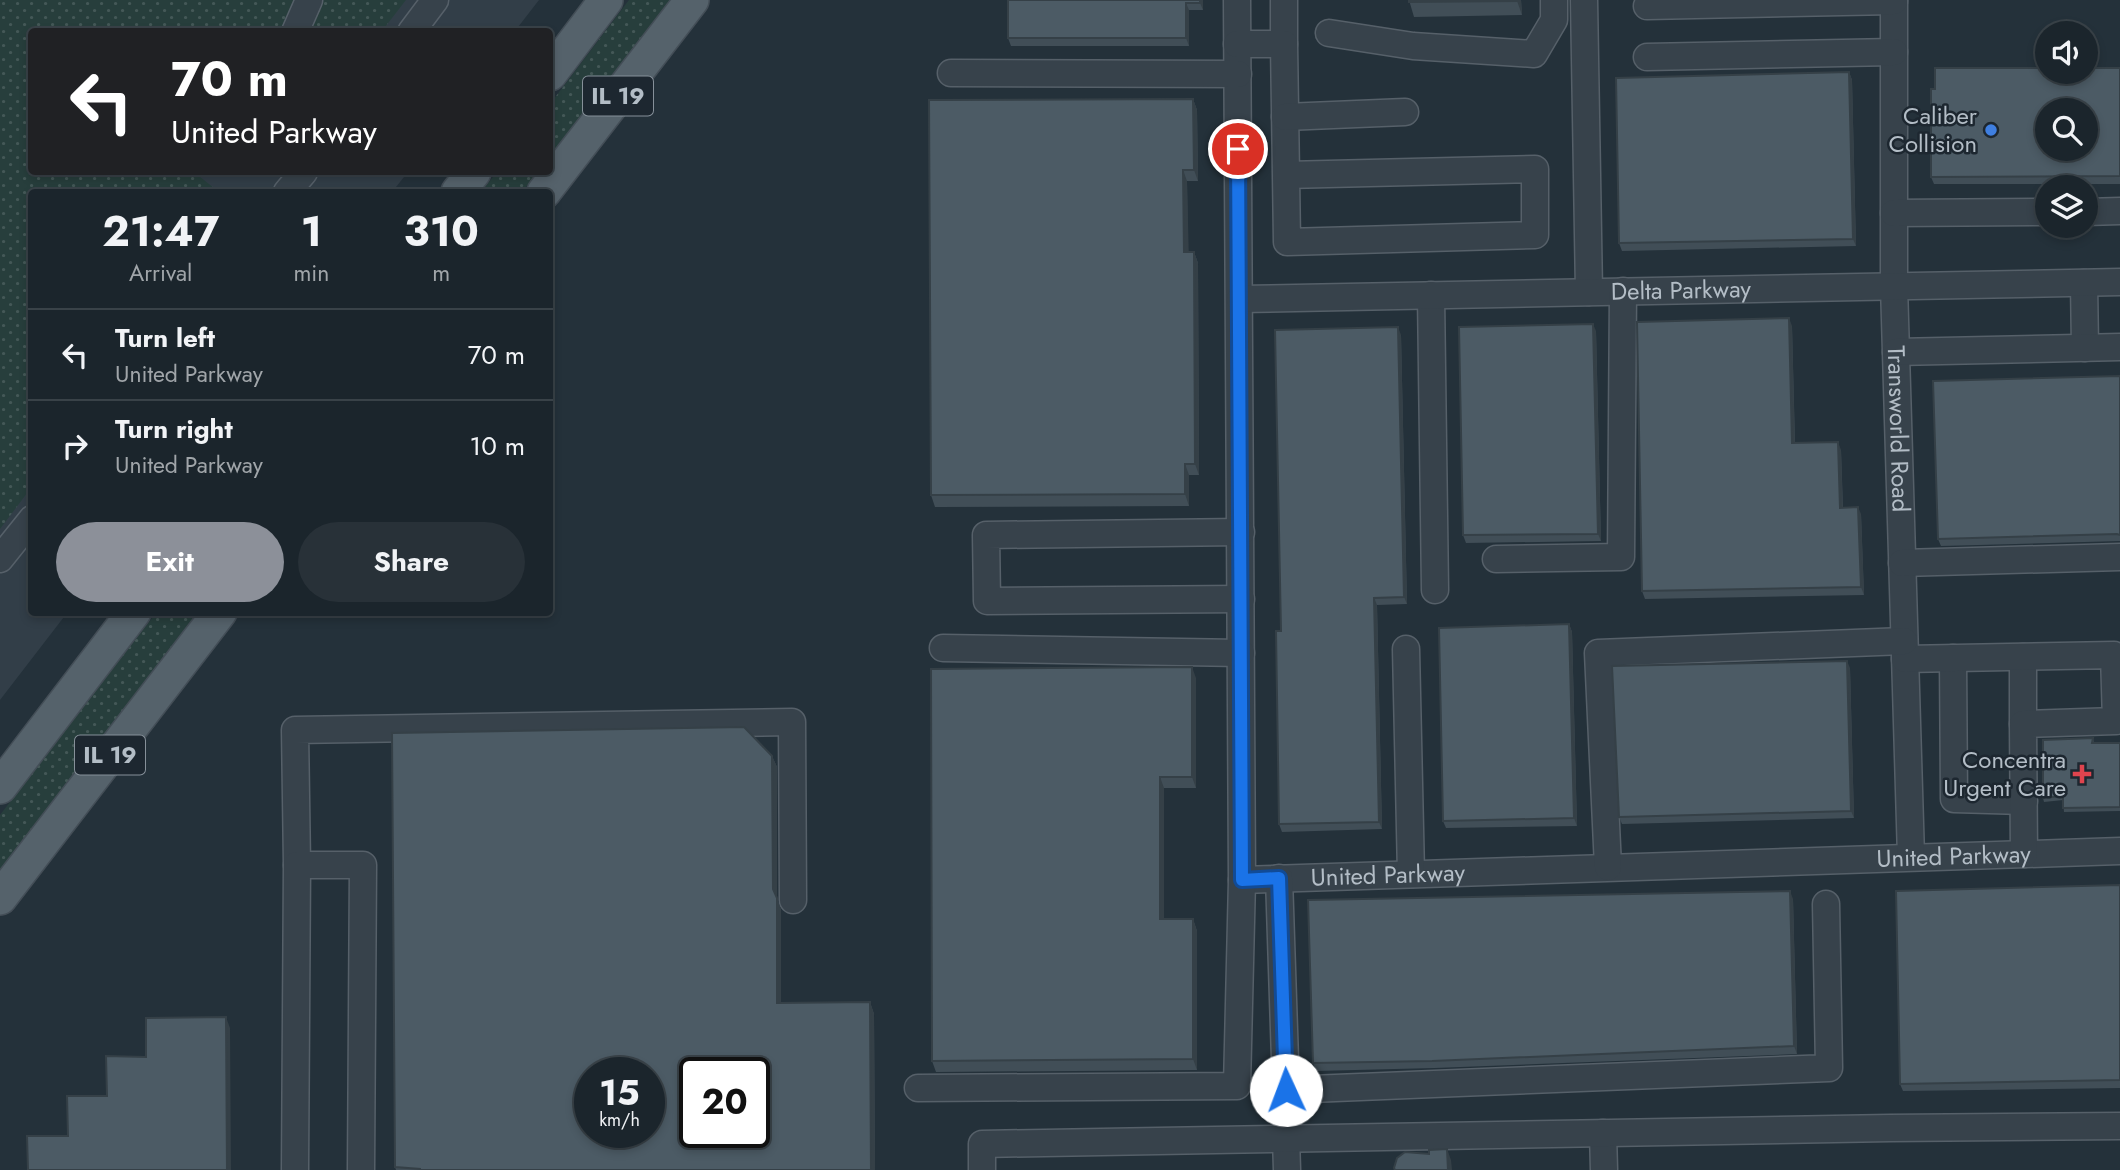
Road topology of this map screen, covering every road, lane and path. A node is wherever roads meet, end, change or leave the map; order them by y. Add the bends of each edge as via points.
1 (309, 0) edge
2 (435, 0) edge
3 (606, 0) edge
4 (692, 0) edge
5 (1237, 0) edge
6 (1284, 0) edge
7 (1554, 0) edge
8 (1584, 0) edge
9 (1894, 1) edge
10 (1647, 6) dead end
11 (297, 28) edge
12 (414, 28) edge
13 (1329, 33) dead end
14 (1237, 44) junction
15 (1284, 44) junction
16 (1894, 52) junction
17 (1647, 57) dead end
18 (553, 70) edge
19 (951, 73) dead end
20 (1238, 74) junction
21 (1405, 112) dead end
22 (1285, 117) junction
23 (301, 175) edge
24 (472, 175) edge
25 (1286, 175) junction
26 (290, 189) edge
27 (460, 189) edge
28 (546, 189) edge
29 (2120, 211) edge
30 (2035, 212) edge
31 (2098, 212) edge
32 (1894, 214) junction
33 (2120, 282) edge
34 (2084, 283) junction
35 (1894, 286) junction
36 (1623, 291) junction
37 (1589, 292) junction
38 (1431, 295) junction
39 (1240, 299) junction
40 (2120, 347) edge
41 (2085, 348) junction
42 (1896, 352) junction
43 (28, 524) edge
44 (1241, 532) junction
45 (2120, 557) edge
46 (0, 559) edge
47 (1496, 559) dead end
48 (1902, 563) junction
49 (1435, 590) dead end
50 (1241, 599) junction
51 (131, 616) edge
52 (217, 616) edge
53 (943, 648) dead end
54 (1406, 649) dead end
55 (1905, 650) junction
56 (1241, 653) junction
57 (2023, 657) junction
58 (1953, 658) junction
59 (2024, 724) junction
60 (0, 787) edge
61 (2024, 801) junction
62 (2120, 851) edge
63 (2024, 854) junction
64 (1911, 856) junction
65 (297, 865) junction
66 (1608, 867) junction
67 (1411, 874) junction
68 (1279, 878) junction
69 (1242, 880) junction
70 (0, 898) edge
71 (793, 900) dead end
72 (1826, 904) dead end
73 (918, 1088) dead end
74 (2120, 1126) edge
75 (1603, 1133) junction
76 (1286, 1139) junction
77 (295, 1170) edge
78 (361, 1170) edge
79 (982, 1170) edge
80 (1287, 1170) edge
81 (1604, 1170) edge

1 - 11 street
2 - 12 street
3 - 18 main road, IL 19
4 - 28 main road, IL 19
5 - 14 street
6 - 15 street
7 - 13 street via 1554,20 1534,54 1413,46
8 - 37 street
9 - 10 street
9 - 16 street, Transworld Road
14 - 15 street
14 - 20 street
15 - 22 street
16 - 17 street
16 - 32 street, Transworld Road
19 - 20 street
20 - 39 street
21 - 22 street
22 - 25 street
23 - 26 street
24 - 27 main road
25 - 25 street via 1287,242 1535,235 1535,169
29 - 31 street
30 - 32 street
32 - 35 street, Transworld Road
33 - 34 street, Delta Parkway
34 - 35 street, Delta Parkway
34 - 41 street
35 - 36 street, Delta Parkway
35 - 42 street, Transworld Road
36 - 37 street, Delta Parkway
36 - 47 street via 1621,556
37 - 38 street, Delta Parkway
38 - 39 street, Delta Parkway
38 - 49 street
39 - 44 street
40 - 41 street
41 - 42 street
42 - 48 street, Transworld Road
43 - 46 street
44 - 50 street
44 - 50 street via 986,535 988,601
45 - 48 street
48 - 55 street, Transworld Road
50 - 56 street
51 - 60 main road, IL 19
52 - 70 main road, IL 19
53 - 56 street
54 - 67 street
55 - 58 street
55 - 64 street, Transworld Road
55 - 66 street via 1598,653
56 - 69 street
57 - 58 street
57 - 59 street
57 - 59 street via 2115,655 2116,721
58 - 61 street via 1954,799
59 - 61 street
61 - 63 street
62 - 63 street, United Parkway
63 - 64 street, United Parkway
64 - 66 street, United Parkway
65 - 71 street via 295,730 792,722
65 - 77 street
65 - 78 street via 363,865
66 - 67 street, United Parkway
67 - 68 street, United Parkway
68 - 69 street, United Parkway
68 - 72 street via 1286,1090 1829,1068
69 - 73 street via 1237,1086
74 - 75 street
75 - 76 street
75 - 81 street
76 - 79 street via 982,1144
76 - 80 street

